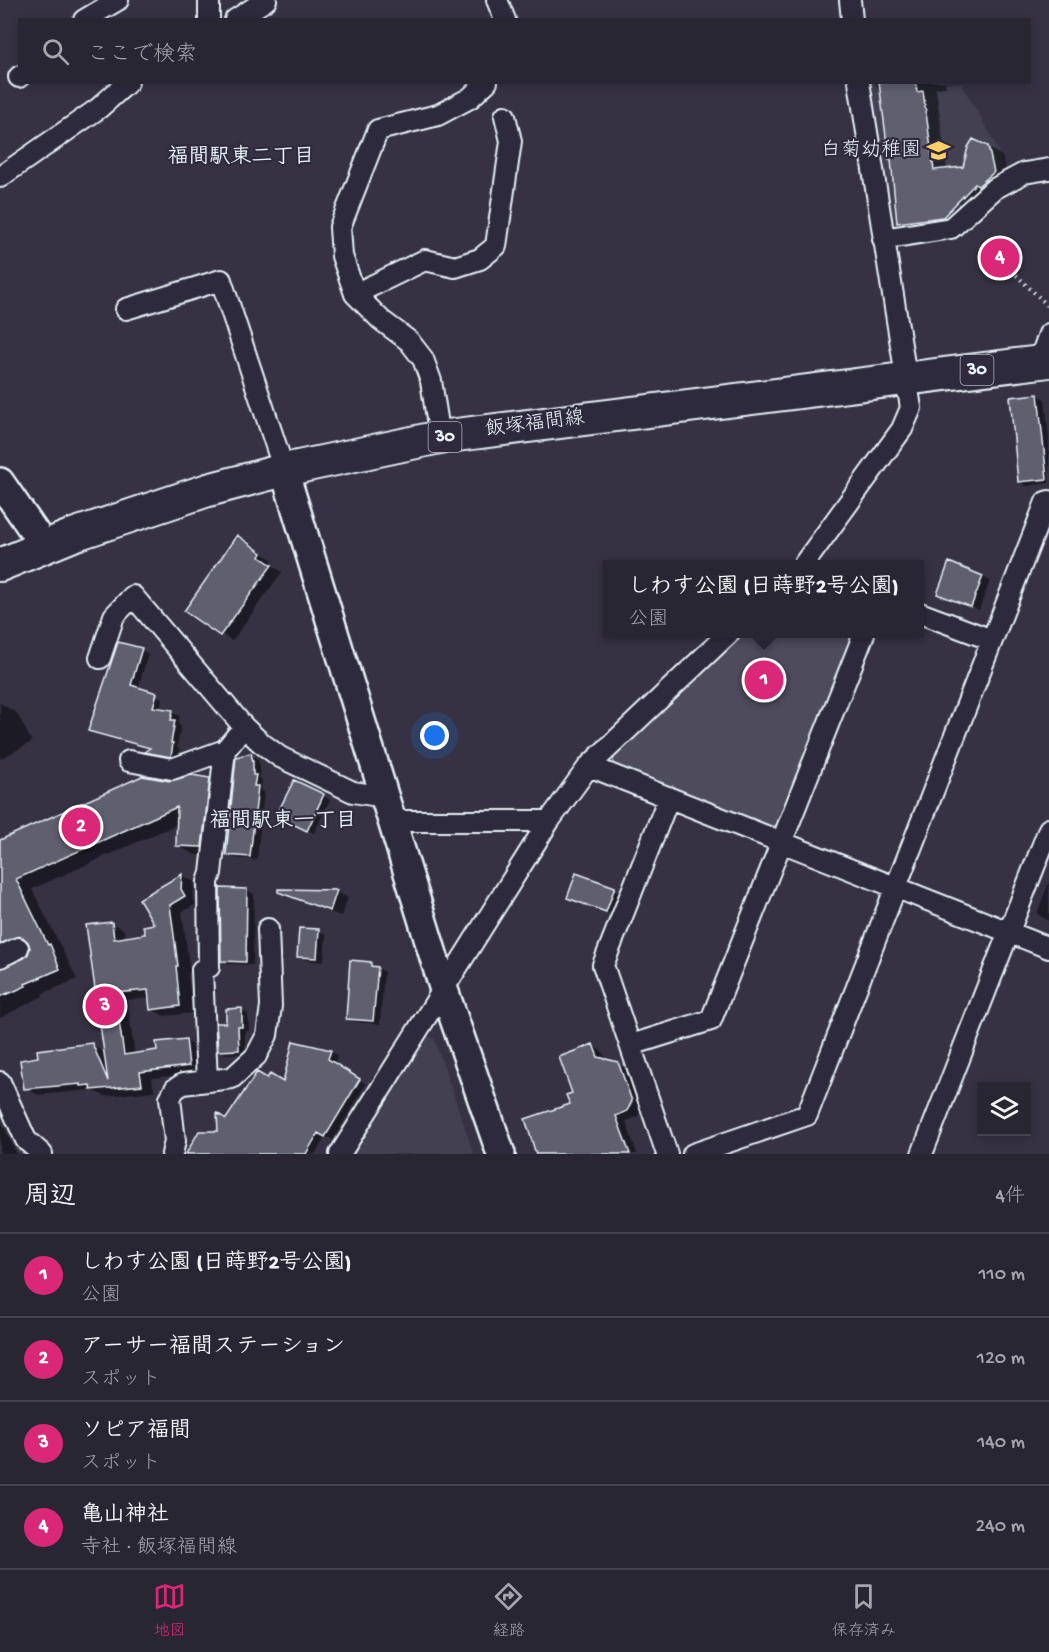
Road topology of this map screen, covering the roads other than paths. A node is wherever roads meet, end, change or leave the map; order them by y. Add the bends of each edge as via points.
1 (118, 0) edge
2 (209, 0) edge
3 (266, 0) edge
4 (496, 0) edge
5 (850, 0) edge
6 (87, 18) edge
7 (208, 18) edge
8 (238, 18) edge
9 (504, 18) edge
10 (852, 18) edge
11 (126, 84) edge
12 (485, 84) edge
13 (859, 84) edge
14 (505, 116) dead end
15 (1049, 169) edge
16 (0, 177) edge
17 (884, 239) junction
18 (355, 294) junction
19 (126, 309) dead end
20 (1046, 352) edge
21 (906, 378) junction
22 (440, 437) junction
23 (284, 470) junction
24 (0, 482) edge
25 (1049, 501) edge
26 (44, 546) junction
27 (808, 560) edge
28 (0, 565) edge
29 (924, 614) edge
30 (724, 638) edge
31 (862, 638) edge
32 (992, 640) junction
33 (100, 658) dead end
34 (244, 727) junction
35 (225, 750) junction
36 (129, 761) dead end
37 (589, 766) junction
38 (669, 797) junction
39 (389, 809) junction
40 (549, 820) junction
41 (1049, 829) edge
42 (783, 842) junction
43 (895, 887) junction
44 (268, 929) dead end
45 (1009, 932) junction
46 (1049, 948) edge
47 (444, 990) junction
48 (631, 1045) junction
49 (0, 1082) edge
50 (207, 1082) junction
51 (42, 1154) edge
52 (172, 1154) edge
53 (340, 1154) edge
54 (501, 1154) edge
55 (668, 1154) edge
56 (693, 1154) edge
57 (922, 1154) edge

1 - 6 street
2 - 7 street
3 - 8 street
4 - 9 street
5 - 10 street
11 - 16 street via 99,108
12 - 18 street via 470,98 438,115 378,130 340,227 342,256
13 - 17 street
14 - 18 street via 511,141 496,246 480,260 455,267 425,260
15 - 17 street via 1024,173 994,189 951,228
17 - 21 street
18 - 22 street via 409,340 423,359 431,381
19 - 23 street via 221,280
20 - 21 main road, 飯塚福間線 / 30
21 - 22 main road, 飯塚福間線 / 30
21 - 27 street via 911,408 902,429
22 - 23 main road, 飯塚福間線 / 30
23 - 26 main road, 飯塚福間線 / 30 via 208,490
23 - 39 street
24 - 26 street
25 - 32 street
26 - 28 main road, 飯塚福間線 / 30
29 - 32 street
30 - 37 street
31 - 42 street
32 - 43 street
33 - 34 street via 114,616 133,596
34 - 35 street
34 - 39 street via 280,757
35 - 36 street via 172,769
35 - 50 street via 208,882 209,967 202,970
37 - 38 street
37 - 40 street
38 - 42 street
38 - 48 street via 603,965
39 - 40 street
39 - 47 street
40 - 47 street
41 - 45 street
42 - 43 street
42 - 48 street via 711,1020
43 - 45 street
43 - 56 street via 807,1115
44 - 50 street via 271,1006 267,1035 256,1056 232,1078
45 - 46 street
45 - 57 street
47 - 53 street
47 - 54 street
48 - 55 street
49 - 51 street via 26,1140
50 - 52 street via 183,1084 170,1098 175,1141

